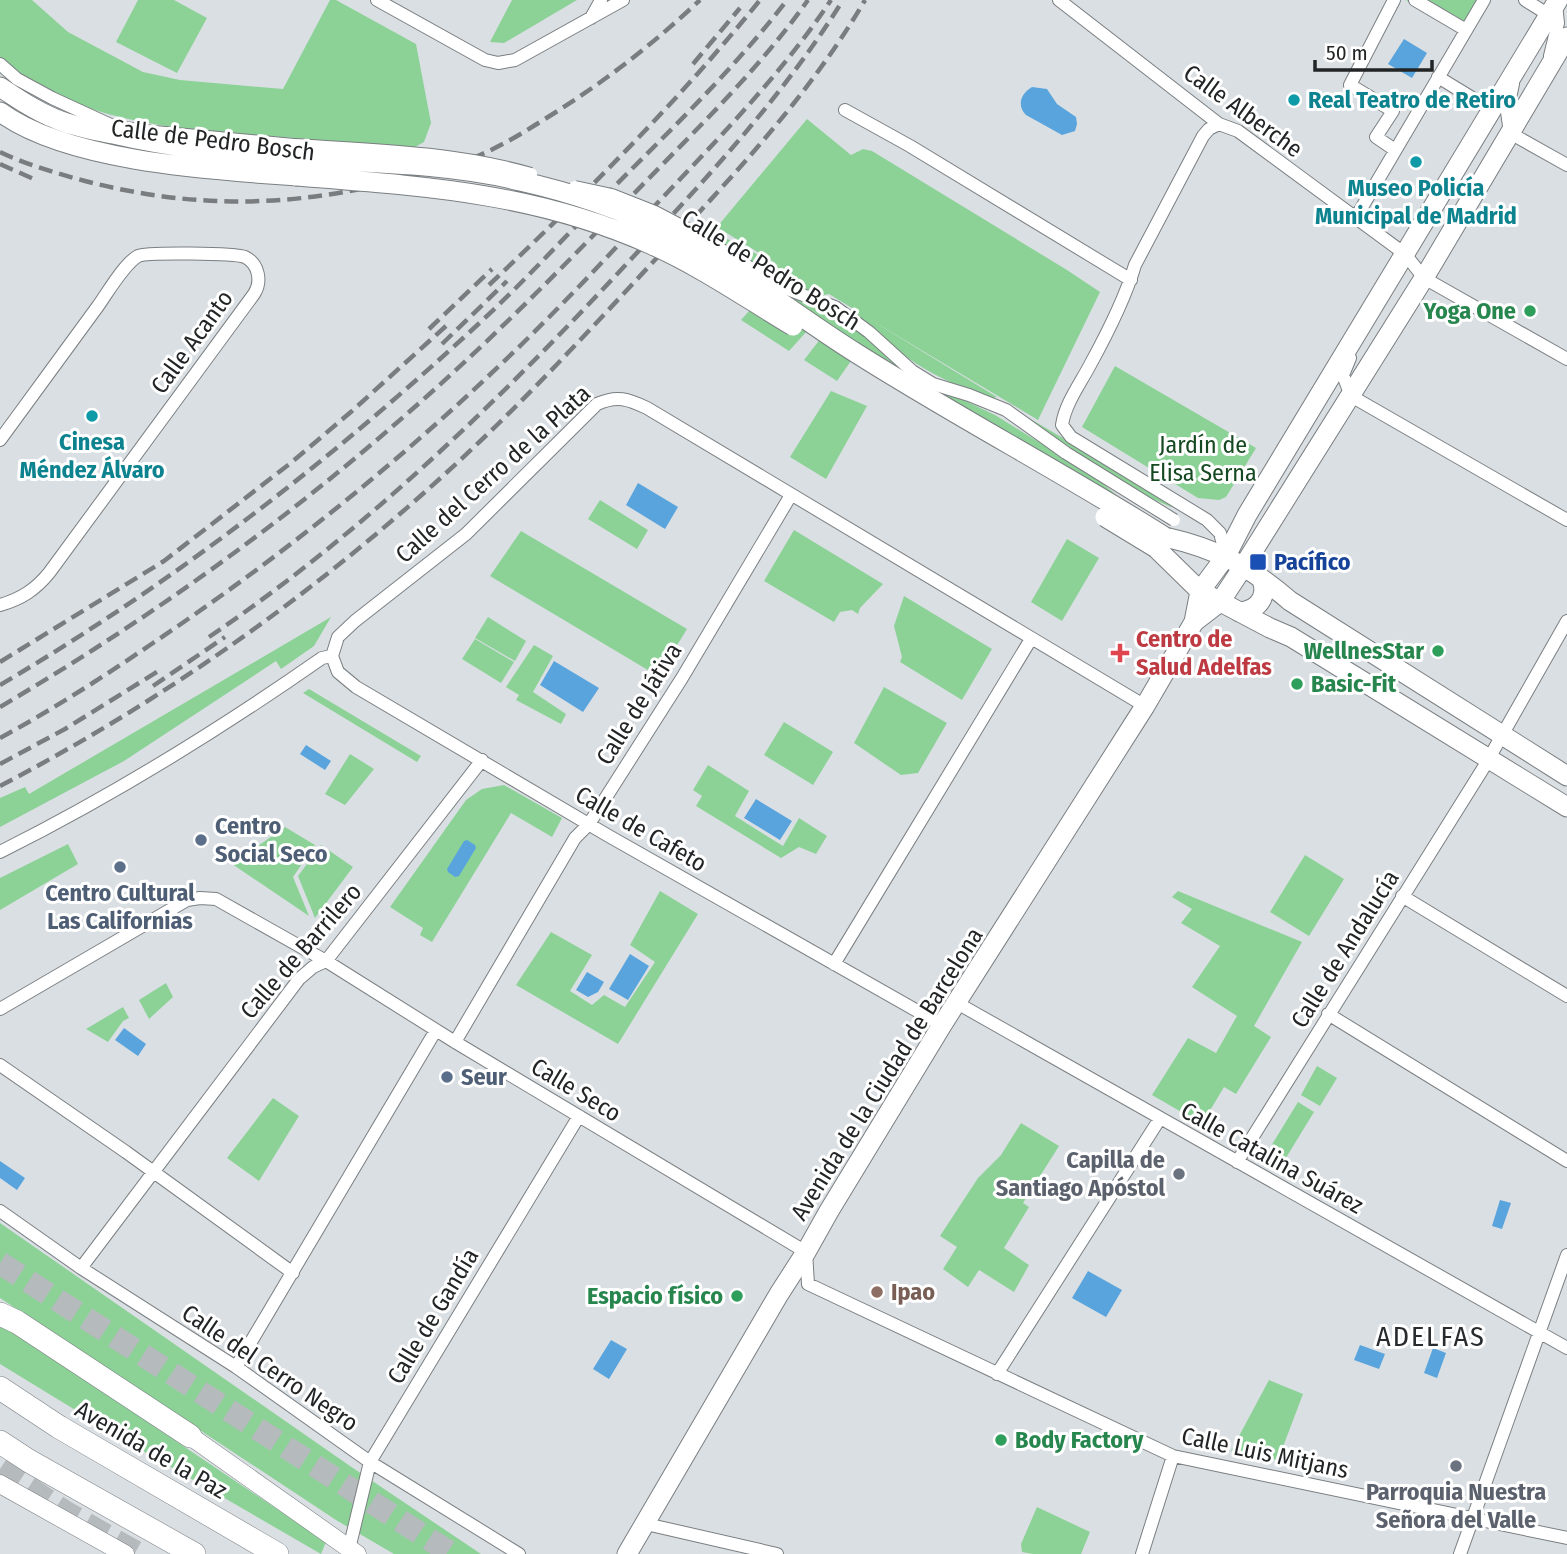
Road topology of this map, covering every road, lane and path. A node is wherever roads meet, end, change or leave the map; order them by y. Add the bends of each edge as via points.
1 (377, 0) edge
2 (601, 0) edge
3 (623, 0) edge
4 (1059, 0) edge
5 (1394, 0) edge
6 (1415, 0) edge
7 (1484, 0) edge
8 (1525, 0) edge
9 (1554, 7) edge
10 (591, 19) junction
11 (1466, 30) junction
12 (1567, 37) edge
13 (0, 64) edge
14 (1516, 71) junction
15 (1546, 73) junction
16 (1438, 77) junction
17 (0, 87) edge
18 (845, 110) dead end
19 (1492, 110) junction
20 (0, 112) edge
21 (1219, 124) junction
22 (1510, 133) junction
23 (1395, 150) junction
24 (295, 160) junction
25 (1567, 165) edge
26 (1355, 219) junction
27 (1405, 254) junction
28 (1424, 278) junction
29 (1130, 280) junction
30 (1366, 319) junction
31 (1567, 359) edge
32 (1351, 396) junction
33 (0, 440) edge
34 (791, 495) junction
35 (1567, 520) edge
36 (1165, 535) junction
37 (1198, 544) junction
38 (1226, 556) junction
39 (1251, 570) junction
40 (1184, 577) junction
41 (1200, 591) junction
42 (1220, 602) junction
43 (0, 605) edge
44 (1239, 612) junction
45 (1567, 621) edge
46 (1194, 622) junction
47 (1031, 639) junction
48 (332, 656) junction
49 (1145, 706) junction
50 (1502, 736) junction
51 (1489, 759) junction
52 (482, 760) junction
53 (1567, 776) edge
54 (1567, 807) edge
55 (589, 824) junction
56 (0, 852) edge
57 (1402, 896) junction
58 (327, 961) junction
59 (834, 964) junction
60 (1567, 996) edge
61 (957, 1003) junction
62 (0, 1009) edge
63 (1328, 1014) junction
64 (942, 1025) junction
65 (436, 1030) junction
66 (455, 1042) junction
67 (0, 1065) edge
68 (579, 1116) junction
69 (1159, 1120) junction
70 (1237, 1161) junction
71 (1567, 1161) edge
72 (153, 1171) junction
73 (0, 1211) edge
74 (806, 1252) junction
75 (1567, 1255) edge
76 (81, 1268) junction
77 (293, 1273) junction
78 (0, 1314) edge
79 (1539, 1333) junction
80 (1567, 1348) edge
81 (236, 1367) junction
82 (998, 1374) junction
83 (0, 1388) edge
84 (190, 1436) joint
85 (0, 1442) edge
86 (1173, 1455) junction
87 (370, 1462) junction
88 (0, 1484) edge
89 (1472, 1519) junction
90 (646, 1524) junction
91 (1567, 1538) edge
92 (117, 1552) edge
93 (353, 1552) edge
94 (194, 1554) edge
95 (277, 1554) edge
96 (519, 1554) edge
97 (627, 1554) edge
98 (777, 1554) edge
99 (1142, 1554) edge
100 (1460, 1554) edge

1 - 10 street via 485,61 498,63 514,60
2 - 10 street
3 - 10 street
4 - 21 street, Calle Alberche
5 - 23 street via 1350,85 1393,111 1376,137
6 - 11 street
7 - 11 street
8 - 9 street
9 - 14 main road, Avenida de la Ciudad de Barcelona
9 - 15 street, Avenida de la Ciudad de Barcelona via 1558,23
11 - 16 street
12 - 15 main road, Avenida de la Ciudad de Barcelona
13 - 24 street, Calle de Pedro Bosch via 17,79 113,126
14 - 19 main road, Avenida de la Ciudad de Barcelona
14 - 22 street, Avenida de la Ciudad de Barcelona via 1507,112
15 - 22 main road, Avenida de la Ciudad de Barcelona
16 - 19 street
16 - 23 street
17 - 24 main road, Calle de Pedro Bosch via 57,120 85,128 152,143
18 - 29 street
19 - 27 main road, Avenida de la Ciudad de Barcelona
20 - 24 main road, Calle de Pedro Bosch via 78,146 148,161
21 - 26 street, Calle Alberche via 1238,131
21 - 29 street via 1203,136
22 - 25 street
22 - 28 main road, Avenida de la Ciudad de Barcelona
23 - 26 street
24 - 36 main road, Calle de Pedro Bosch, bridge via 501,197 566,213 649,243
24 - 36 street, Calle de Pedro Bosch, bridge via 441,156 506,167 644,208 693,232 779,286 835,307 933,384 1006,410
26 - 27 street, Calle Alberche
27 - 28 street
27 - 30 main road, Avenida de la Ciudad de Barcelona
28 - 31 street
28 - 32 main road, Avenida de la Ciudad de Barcelona
29 - 38 street via 1062,425 1071,437 1207,520 1220,533
30 - 32 street, Avenida de la Ciudad de Barcelona via 1343,375
30 - 38 main road, Avenida de la Ciudad de Barcelona
32 - 35 street
32 - 39 main road, Avenida de la Ciudad de Barcelona
33 - 43 street, Calle Acanto via 137,257 237,256 256,269 259,283 254,294 49,573 24,596
34 - 47 street, Calle del Cerro de la Plata
34 - 48 street, Calle del Cerro de la Plata via 647,408 627,398 609,399 586,413 466,534 355,621 338,637
34 - 55 street, Calle de Játiva
36 - 37 main road, Calle de Pedro Bosch
36 - 40 main road, Calle de Pedro Bosch
37 - 38 main road, Calle de Pedro Bosch
37 - 40 main road via 1187,547 1180,557
38 - 39 main road, Calle de Pedro Bosch
38 - 41 main road, Avenida de la Ciudad de Barcelona
39 - 42 main road, Avenida de la Ciudad de Barcelona
39 - 44 main road via 1265,590 1261,602
39 - 50 main road, Calle de Pedro Bosch via 1290,601
40 - 41 main road, Calle de Pedro Bosch
41 - 42 main road, Calle de Pedro Bosch
41 - 46 main road, Avenida de la Ciudad de Barcelona
42 - 44 main road, Calle de Pedro Bosch
42 - 46 main road, Avenida de la Ciudad de Barcelona
44 - 51 main road, Calle de Pedro Bosch via 1291,636
45 - 50 street, Calle de Andalucía
46 - 49 main road, Avenida de la Ciudad de Barcelona
47 - 49 street, Calle del Cerro de la Plata
47 - 59 street
48 - 52 street, Calle de Cafeto via 338,671 356,687
48 - 56 street via 322,658 65,820
49 - 61 main road, Avenida de la Ciudad de Barcelona
50 - 51 street, Calle de Andalucía
50 - 53 main road, Calle de Pedro Bosch
51 - 54 main road, Calle de Pedro Bosch
51 - 57 street, Calle de Andalucía
52 - 55 street, Calle de Cafeto
52 - 58 street, Calle de Barrilero
55 - 59 street, Calle de Cafeto
55 - 66 street, Calle de Játiva via 575,838
57 - 60 street
57 - 63 street, Calle de Andalucía
58 - 62 street, Calle Seco via 234,907 200,898 187,900
58 - 65 street, Calle Seco
58 - 72 street, Calle de Barrilero via 299,979
59 - 64 street, Calle de Cafeto
61 - 64 main road, Avenida de la Ciudad de Barcelona
61 - 69 street, Calle Catalina Suárez
63 - 70 street, Calle de Andalucía
63 - 71 street
64 - 74 main road, Avenida de la Ciudad de Barcelona
65 - 66 street, Calle Seco
65 - 77 street
66 - 68 street, Calle Seco
67 - 72 street
68 - 74 street, Calle Seco
68 - 87 street, Calle de Gandía
69 - 70 street, Calle Catalina Suárez
69 - 82 street
70 - 79 street, Calle Catalina Suárez
72 - 76 street, Calle de Barrilero
72 - 77 street
73 - 76 street, Calle del Cerro Negro
74 - 82 street, Calle Luis Mitjans via 808,1284
74 - 90 main road, Avenida de la Ciudad de Barcelona
75 - 79 street
76 - 81 street, Calle del Cerro Negro
77 - 81 street
78 - 84 highway
79 - 80 street, Calle Catalina Suárez
79 - 89 street
81 - 87 street, Calle del Cerro Negro
82 - 86 street, Calle Luis Mitjans
83 - 95 highway, Avenida de la Paz
84 - 93 main road, Avenida de la Paz
85 - 94 highway
86 - 89 street, Calle Luis Mitjans
86 - 99 street
87 - 93 street, Calle de Gandía
87 - 96 street, Calle del Cerro Negro
88 - 92 main road
89 - 91 street, Calle Luis Mitjans
89 - 100 street
90 - 97 main road, Avenida de la Ciudad de Barcelona
90 - 98 street

